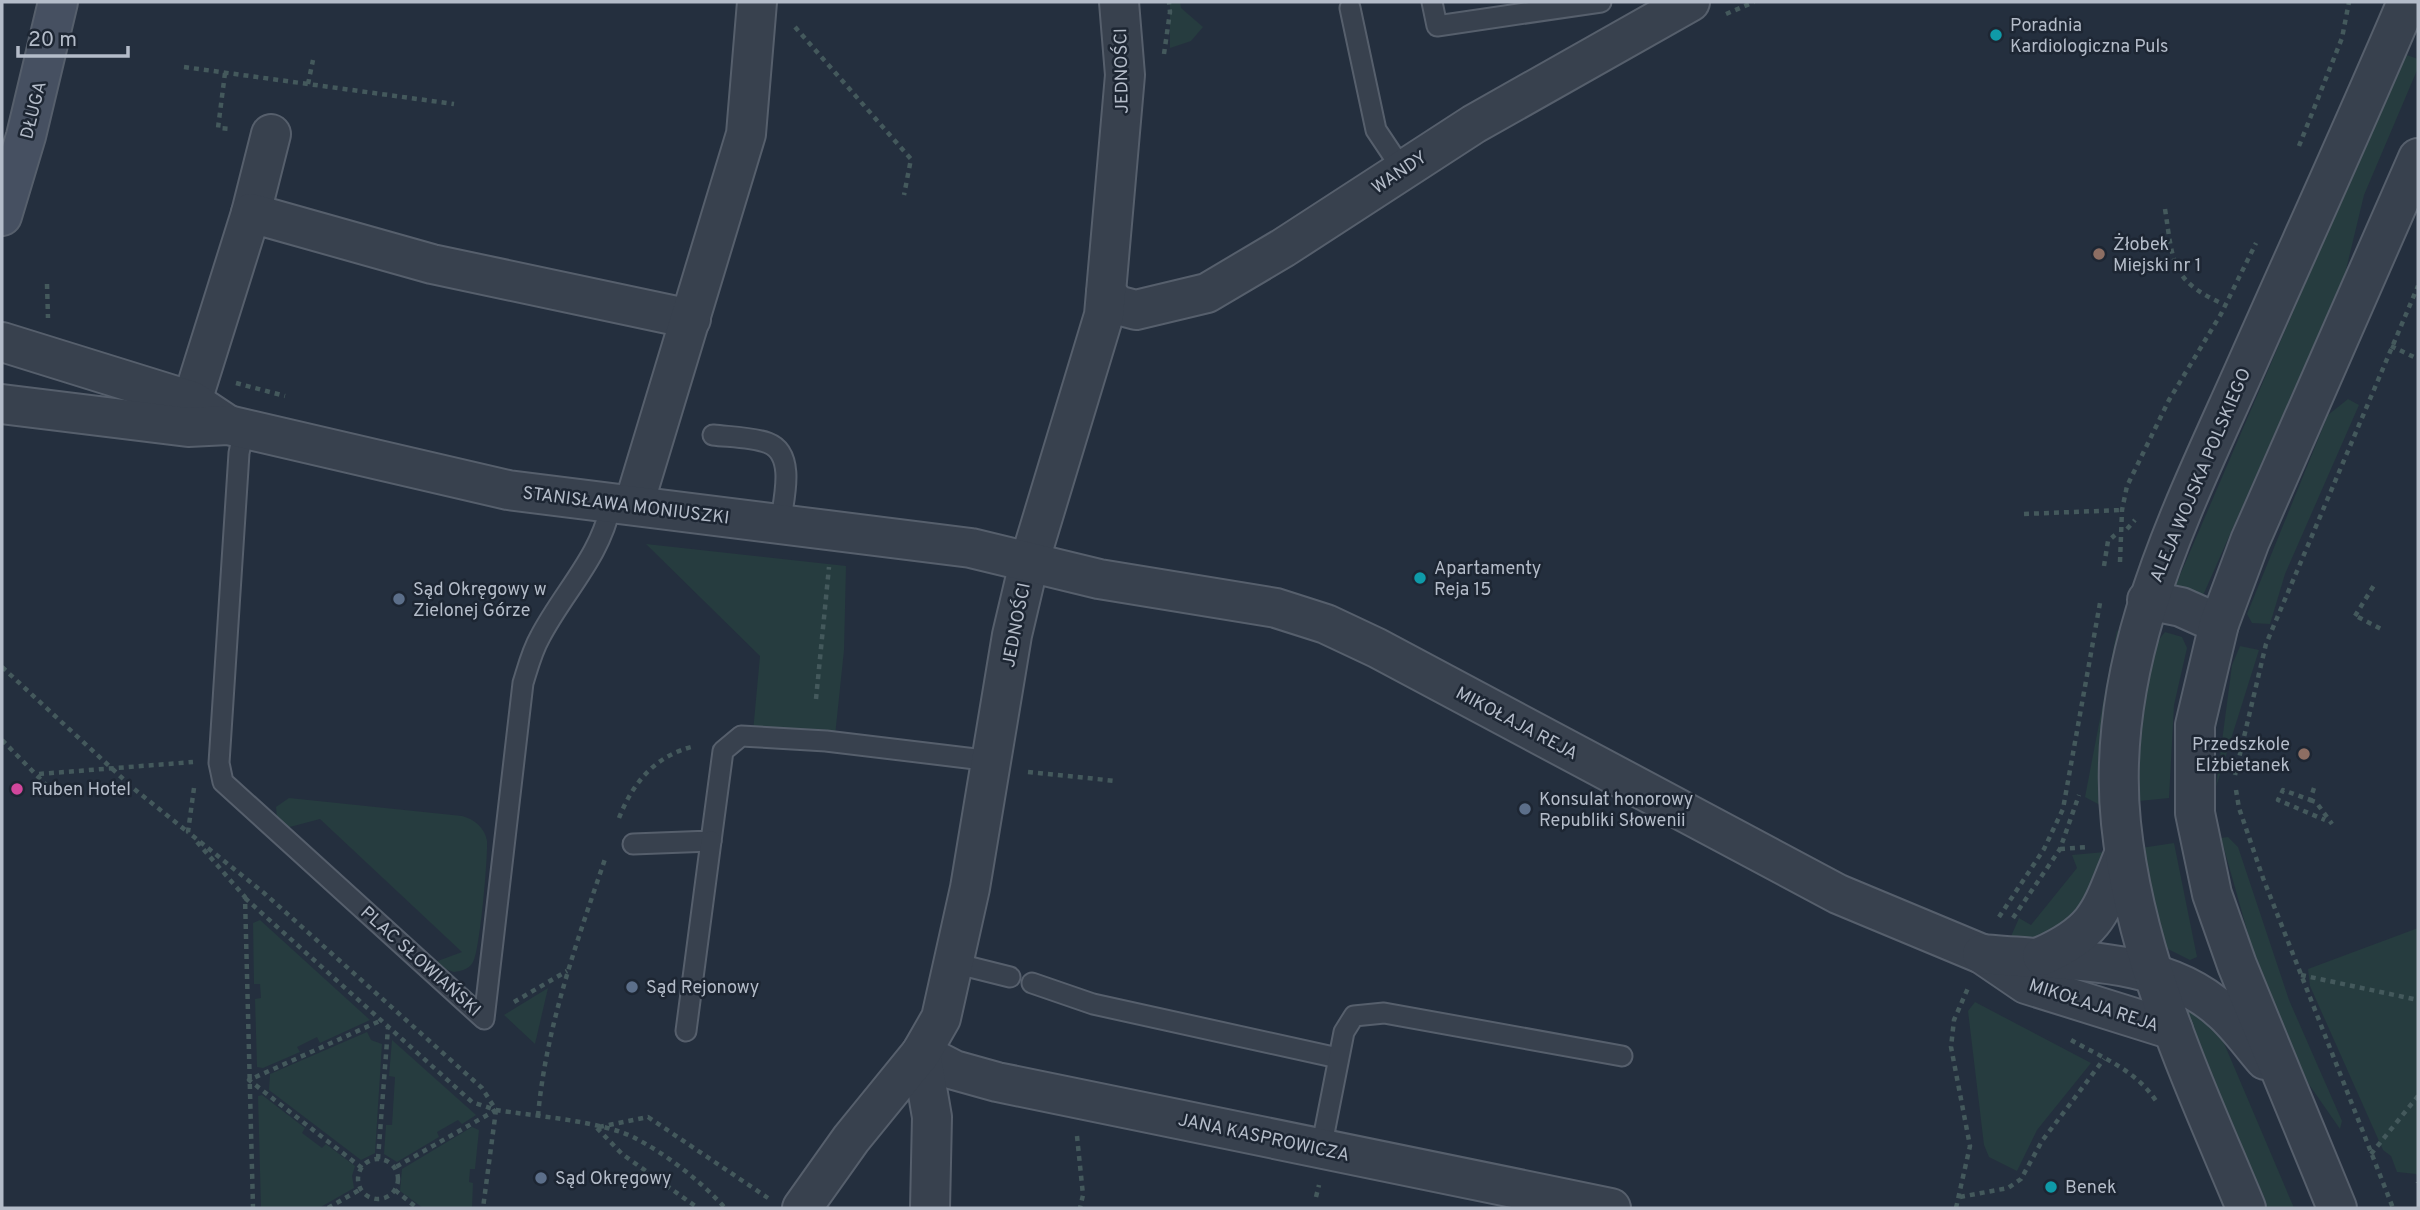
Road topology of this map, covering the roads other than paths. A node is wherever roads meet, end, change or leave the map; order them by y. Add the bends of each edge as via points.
1 (58, 2) edge
2 (1119, 2) edge
3 (1432, 2) edge
4 (1601, 2) edge
5 (2407, 2) edge
6 (1664, 7) edge
7 (1350, 8) dead end
8 (773, 10) edge
9 (258, 133) road end
10 (2418, 158) edge
11 (1394, 175) junction
12 (251, 213) junction
13 (2, 216) edge
14 (1106, 293) junction
15 (691, 318) junction
16 (2, 342) edge
17 (196, 387) junction
18 (2, 404) edge
19 (236, 427) junction
20 (713, 435) dead end
21 (623, 504) junction
22 (780, 525) junction
23 (1029, 563) junction
24 (2147, 600) junction
25 (2220, 624) junction
26 (1006, 766) junction
27 (711, 841) junction
28 (633, 844) dead end
29 (2125, 852) junction
30 (1984, 956) junction
31 (2042, 956) junction
32 (954, 962) junction
33 (2152, 974) junction
34 (1010, 977) dead end
35 (1032, 983) dead end
36 (2173, 1030) junction
37 (686, 1031) dead end
38 (920, 1054) junction
39 (1622, 1056) dead end
40 (1338, 1058) junction
41 (2284, 1081) junction
42 (1320, 1167) junction
43 (789, 1206) edge
44 (930, 1208) edge
45 (1611, 1208) edge
46 (2246, 1208) edge
47 (2337, 1208) edge

1 - 13 main road, DŁUGA
2 - 14 street, JEDNOŚCI via 1125,75
3 - 4 lane via 1437,26
5 - 24 street, ALEJA WOJSKA POLSKIEGO via 2186,500
6 - 11 street, WANDY
7 - 11 lane via 1376,130
8 - 15 street via 746,134
9 - 12 street
10 - 25 street via 2250,541
11 - 14 street, WANDY via 1207,293 1136,310 1117,305
12 - 15 street via 432,264
12 - 17 street
14 - 23 street, JEDNOŚCI via 1080,401
15 - 21 street
16 - 17 street, STANISŁAWA MONIUSZKI
17 - 19 street, STANISŁAWA MONIUSZKI
18 - 19 street, STANISŁAWA MONIUSZKI via 188,428
19 - 21 street, STANISŁAWA MONIUSZKI via 508,490
19 - 21 lane, PLAC SŁOWIAŃSKI via 239,453 219,762 223,782 484,1019 523,683 541,635
20 - 22 lane via 769,443 779,452 787,469
21 - 22 street, STANISŁAWA MONIUSZKI
22 - 23 street, STANISŁAWA MONIUSZKI via 971,548
23 - 26 street, JEDNOŚCI via 1012,635
23 - 30 street, MIKOŁAJA REJA via 1276,608 1326,624 1838,894
24 - 25 street via 2181,607
24 - 29 street, ALEJA WOJSKA POLSKIEGO via 2128,675 2119,739
25 - 41 street via 2195,725 2194,813 2212,894
26 - 27 lane via 826,741 741,736 723,751
26 - 32 street, JEDNOŚCI
27 - 28 lane
27 - 37 lane
29 - 31 street via 2088,930
29 - 33 street, ALEJA WOJSKA POLSKIEGO via 2134,912
30 - 31 street, MIKOŁAJA REJA
30 - 36 street, MIKOŁAJA REJA via 2026,984
31 - 33 street, MIKOŁAJA REJA
32 - 34 lane
32 - 38 street, JEDNOŚCI via 941,1018
33 - 36 street, ALEJA WOJSKA POLSKIEGO
33 - 41 street via 2221,1010
35 - 40 lane via 1093,1004
36 - 46 street, ALEJA WOJSKA POLSKIEGO
38 - 42 street, JANA KASPROWICZA via 954,1070
38 - 43 street, JEDNOŚCI
38 - 44 street via 932,1118
39 - 40 lane via 1384,1013 1354,1016 1344,1032
40 - 42 lane
41 - 47 street
42 - 45 street, JANA KASPROWICZA

